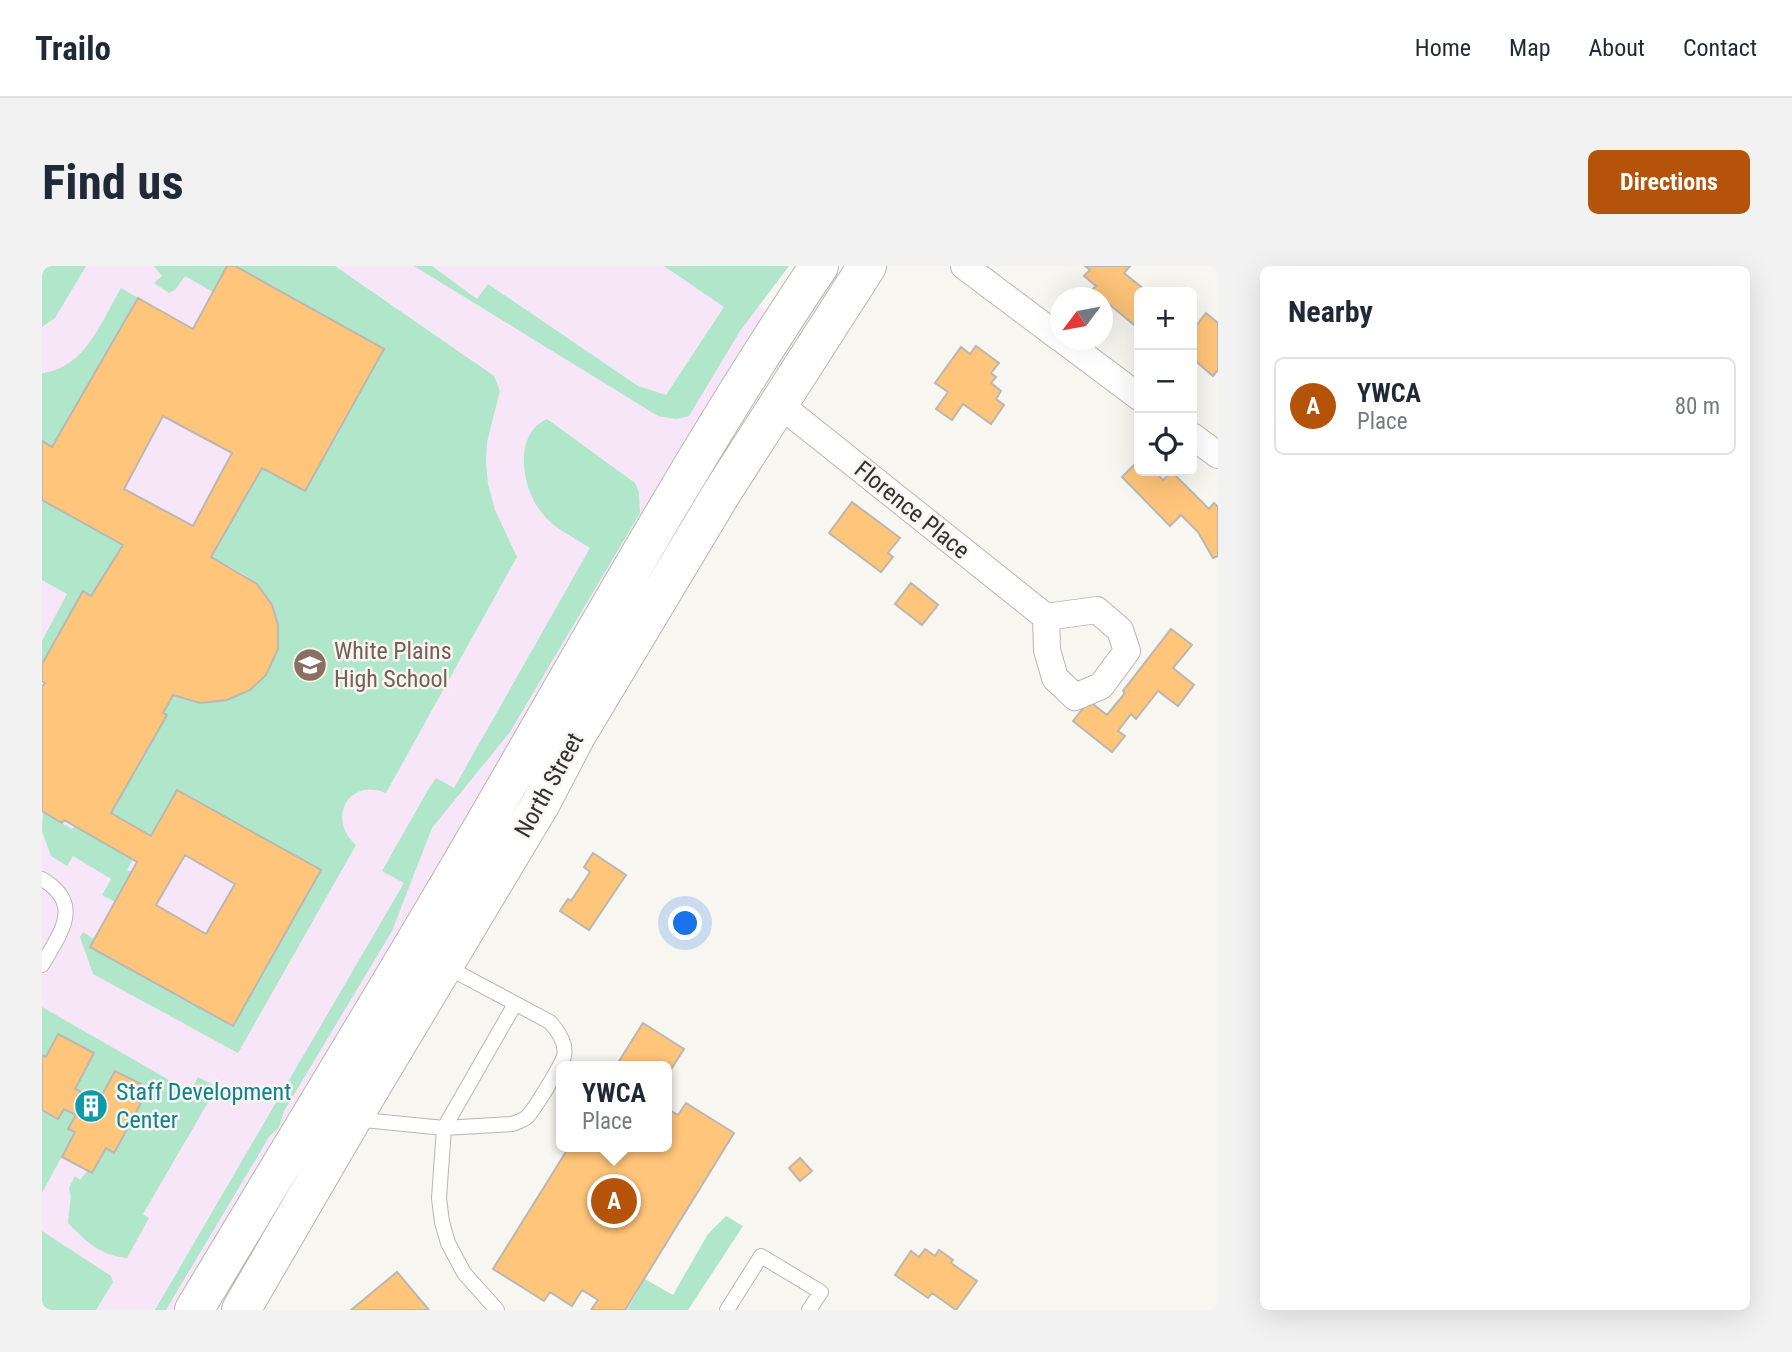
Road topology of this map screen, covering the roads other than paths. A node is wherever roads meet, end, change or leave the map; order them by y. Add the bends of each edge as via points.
1 (819, 266) edge
2 (867, 266) edge
3 (964, 266) edge
4 (1050, 330) edge
5 (1077, 350) edge
6 (1134, 393) edge
7 (779, 404) junction
8 (1197, 440) edge
9 (1218, 455) edge
10 (1046, 617) dead end
11 (42, 879) edge
12 (43, 965) edge
13 (444, 966) junction
14 (515, 1004) junction
15 (562, 1061) edge
16 (556, 1071) edge
17 (340, 1102) junction
18 (444, 1128) junction
19 (194, 1310) edge
20 (241, 1310) edge
21 (497, 1310) edge
22 (727, 1310) edge
23 (809, 1310) edge

1 - 17 main road, North Street via 688,473 472,845
2 - 7 main road, North Street
3 - 4 street
5 - 6 street
7 - 10 street, Florence Place
7 - 13 main road, North Street via 576,736
8 - 9 street
11 - 12 lane via 55,887 65,903 65,925
13 - 14 lane
13 - 17 main road, North Street
14 - 15 lane via 550,1022 563,1042
14 - 18 lane
16 - 18 lane via 522,1121
17 - 18 lane
17 - 19 main road, North Street
17 - 20 main road, North Street
18 - 21 lane via 439,1198 448,1243 464,1273
22 - 23 lane via 761,1256 821,1292

